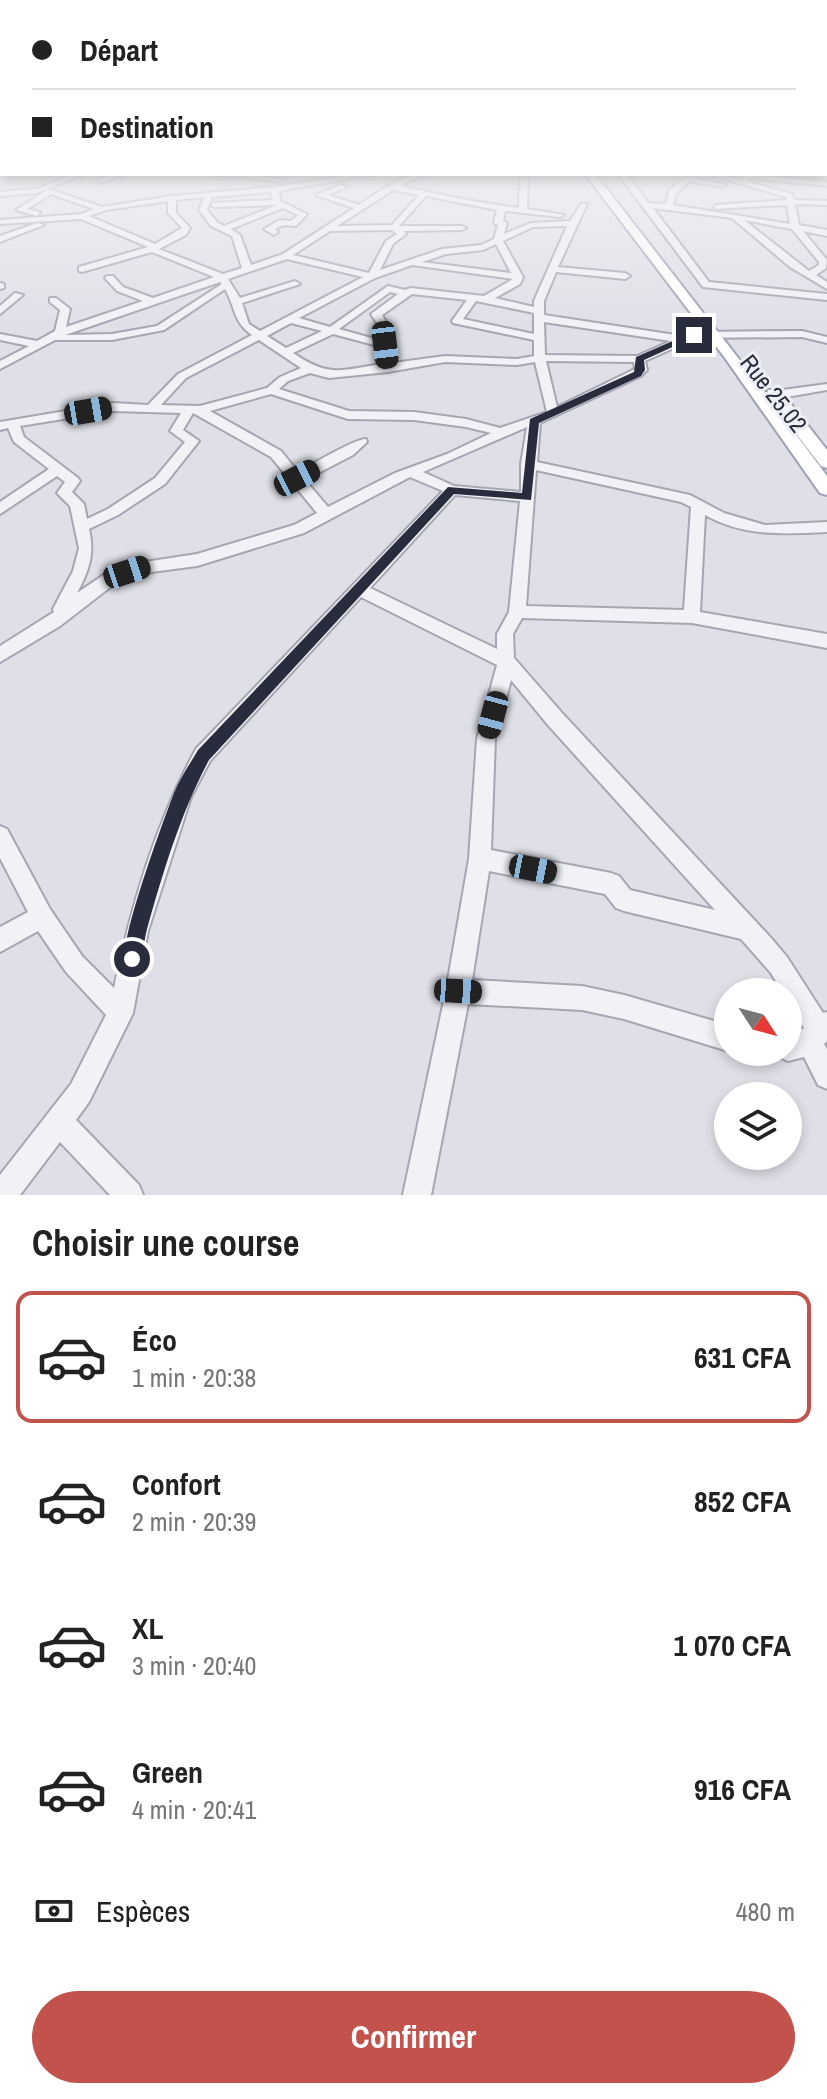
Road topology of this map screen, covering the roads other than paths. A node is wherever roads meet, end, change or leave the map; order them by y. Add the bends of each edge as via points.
1 (37, 217) edge
2 (74, 217) edge
3 (84, 217) edge
4 (176, 217) edge
5 (208, 217) edge
6 (251, 217) edge
7 (300, 217) edge
8 (349, 217) edge
9 (405, 217) edge
10 (468, 217) edge
11 (500, 217) edge
12 (558, 217) edge
13 (577, 217) edge
14 (625, 217) edge
15 (634, 217) edge
16 (656, 217) edge
17 (735, 217) joint
18 (793, 217) edge
19 (62, 218) junction
20 (37, 220) junction
21 (575, 220) junction
22 (0, 222) edge
23 (795, 227) junction
24 (396, 228) junction
25 (462, 228) junction
26 (224, 229) junction
27 (332, 229) junction
28 (274, 232) dead end
29 (827, 233) edge
30 (0, 239) edge
31 (498, 240) junction
32 (156, 248) junction
33 (460, 250) junction
34 (445, 251) junction
35 (286, 256) junction
36 (411, 263) junction
37 (437, 267) junction
38 (247, 268) junction
39 (82, 269) dead end
40 (554, 269) junction
41 (810, 275) junction
42 (372, 276) junction
43 (625, 276) dead end
44 (110, 278) dead end
45 (517, 280) junction
46 (224, 281) junction
47 (295, 284) dead end
48 (827, 286) edge
49 (545, 288) junction
50 (406, 293) junction
51 (18, 295) dead end
52 (827, 297) edge
53 (473, 298) junction
54 (486, 299) junction
55 (53, 300) dead end
56 (154, 302) junction
57 (237, 302) junction
58 (0, 311) edge
59 (539, 314) junction
60 (290, 319) junction
61 (329, 332) junction
62 (720, 334) junction
63 (56, 335) junction
64 (0, 337) edge
65 (258, 337) junction
66 (540, 338) junction
67 (683, 340) junction
68 (827, 340) edge
69 (36, 344) junction
70 (385, 345) junction
71 (284, 353) junction
72 (540, 358) junction
73 (639, 359) junction
74 (0, 366) edge
75 (309, 369) junction
76 (388, 369) junction
77 (827, 387) edge
78 (271, 390) junction
79 (775, 395) junction
80 (150, 409) junction
81 (194, 410) junction
82 (553, 414) junction
83 (534, 421) junction
84 (6, 425) edge
85 (501, 432) junction
86 (361, 442) dead end
87 (827, 462) edge
88 (528, 464) junction
89 (59, 468) junction
90 (410, 472) junction
91 (297, 478) junction
92 (827, 489) edge
93 (452, 490) junction
94 (527, 497) junction
95 (698, 507) junction
96 (0, 509) edge
97 (326, 514) junction
98 (82, 527) junction
99 (827, 527) edge
100 (358, 589) junction
101 (517, 612) junction
102 (692, 617) junction
103 (54, 621) junction
104 (827, 641) edge
105 (0, 655) edge
106 (507, 662) junction
107 (0, 836) edge
108 (480, 859) junction
109 (42, 917) junction
110 (747, 930) junction
111 (0, 940) edge
112 (458, 991) junction
113 (121, 1013) junction
114 (714, 1034) edge
115 (811, 1036) edge
116 (827, 1076) edge
117 (58, 1120) junction
118 (2, 1195) edge
119 (129, 1195) edge
120 (417, 1195) edge

1 - 20 street
2 - 19 street
3 - 32 street
4 - 32 street via 186,228
5 - 26 street
6 - 26 street
7 - 28 street via 293,224 268,229
8 - 27 street
9 - 24 street
10 - 25 street
11 - 31 street via 503,233
12 - 21 street
13 - 21 street
14 - 62 main road
15 - 62 main road, Rue 25.02
16 - 52 street via 706,285
17 - 23 street
17 - 41 street
18 - 23 street
19 - 20 street
19 - 30 street
20 - 22 street
21 - 31 street via 531,225
21 - 40 street
23 - 29 street
23 - 41 street via 824,262
24 - 25 street
24 - 27 street
24 - 42 street via 402,234 389,243
25 - 33 street
26 - 38 street via 236,235
27 - 35 street
31 - 33 street
31 - 45 street
32 - 39 street
32 - 46 street
33 - 34 street
34 - 36 street
34 - 37 street
35 - 38 street
35 - 42 street
36 - 37 street
36 - 42 street
37 - 45 street
38 - 46 street
40 - 43 street
40 - 49 street
41 - 48 street
42 - 60 street
44 - 56 street via 120,289
45 - 49 street
45 - 54 street
46 - 56 street
46 - 57 street
46 - 63 street via 168,326 99,339 66,341
47 - 57 street
49 - 59 street
50 - 53 street
50 - 61 street via 388,289
50 - 70 street via 376,314 387,331
51 - 58 street
53 - 54 street
53 - 66 street via 457,321
54 - 59 street
55 - 63 street via 65,309
56 - 63 street
57 - 65 street via 242,322
59 - 66 street
59 - 67 street
60 - 61 street
60 - 65 street
61 - 70 street
61 - 71 street
62 - 67 street
62 - 68 street via 802,334
62 - 79 main road, Rue 25.02
62 - 92 main road
63 - 69 street
64 - 69 street
65 - 71 street
65 - 80 street via 182,376
66 - 72 street
67 - 73 street
69 - 74 street
70 - 76 street
71 - 75 street
72 - 73 street
72 - 76 street via 445,359
72 - 82 street
73 - 82 street via 637,374
75 - 76 street via 329,375
75 - 78 street
77 - 79 street
78 - 81 street
78 - 85 street via 348,415 414,416
79 - 87 main road, Rue 25.02
80 - 81 street
80 - 84 street via 113,407
81 - 91 street via 264,445
81 - 98 street via 176,431 193,441 162,478
82 - 83 street
83 - 85 street
83 - 88 street
84 - 89 street
85 - 90 street
86 - 91 street
88 - 94 street
88 - 95 street via 685,498
89 - 96 street
89 - 98 street via 73,481 64,493 76,502
90 - 93 street
90 - 97 street
91 - 97 street
93 - 94 street
93 - 100 street
94 - 101 street
95 - 99 street via 765,530
95 - 102 street
97 - 103 street via 267,541 127,572 92,590
98 - 103 street via 86,548 81,571
100 - 106 street
100 - 113 street via 203,755 182,794 137,931
101 - 102 street
101 - 106 street via 505,634
102 - 104 street
103 - 105 street
106 - 108 street via 486,739
106 - 110 street
107 - 109 street
108 - 110 street via 611,884 624,900
108 - 112 street
109 - 111 street
109 - 113 street via 74,964
110 - 115 street via 779,965
112 - 114 street via 582,998
112 - 120 street
113 - 117 street via 91,1077
115 - 116 street
117 - 118 street
117 - 119 street

